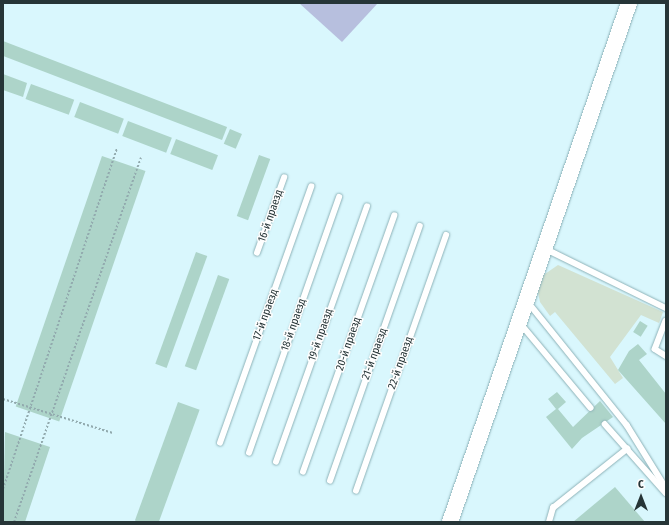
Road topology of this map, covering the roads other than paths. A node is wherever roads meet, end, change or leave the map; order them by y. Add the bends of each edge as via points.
1 (629, 3) edge
2 (284, 178) dead end
3 (311, 187) dead end
4 (339, 197) dead end
5 (366, 207) dead end
6 (394, 216) dead end
7 (420, 226) dead end
8 (446, 235) dead end
9 (544, 248) junction
10 (258, 254) dead end
11 (527, 301) junction
12 (666, 308) edge
13 (666, 321) edge
14 (520, 322) junction
15 (666, 356) edge
16 (591, 408) dead end
17 (604, 424) dead end
18 (220, 443) dead end
19 (627, 450) junction
20 (249, 453) dead end
21 (276, 462) dead end
22 (303, 472) dead end
23 (330, 481) dead end
24 (666, 488) edge
25 (356, 490) dead end
26 (666, 493) edge
27 (450, 522) edge
28 (549, 522) edge

1 - 9 street
2 - 10 lane, 16-й праезд
3 - 18 lane, 17-й праезд
4 - 20 lane, 18-й праезд
5 - 21 lane, 19-й праезд
6 - 22 lane, 20-й праезд
7 - 23 lane, 21-й праезд
8 - 25 lane, 22-й праезд
9 - 11 street
9 - 12 lane
11 - 14 street
11 - 24 lane via 627,425
13 - 15 lane via 655,348
14 - 16 lane
14 - 27 street
17 - 19 lane
19 - 26 lane
19 - 28 lane via 553,508

